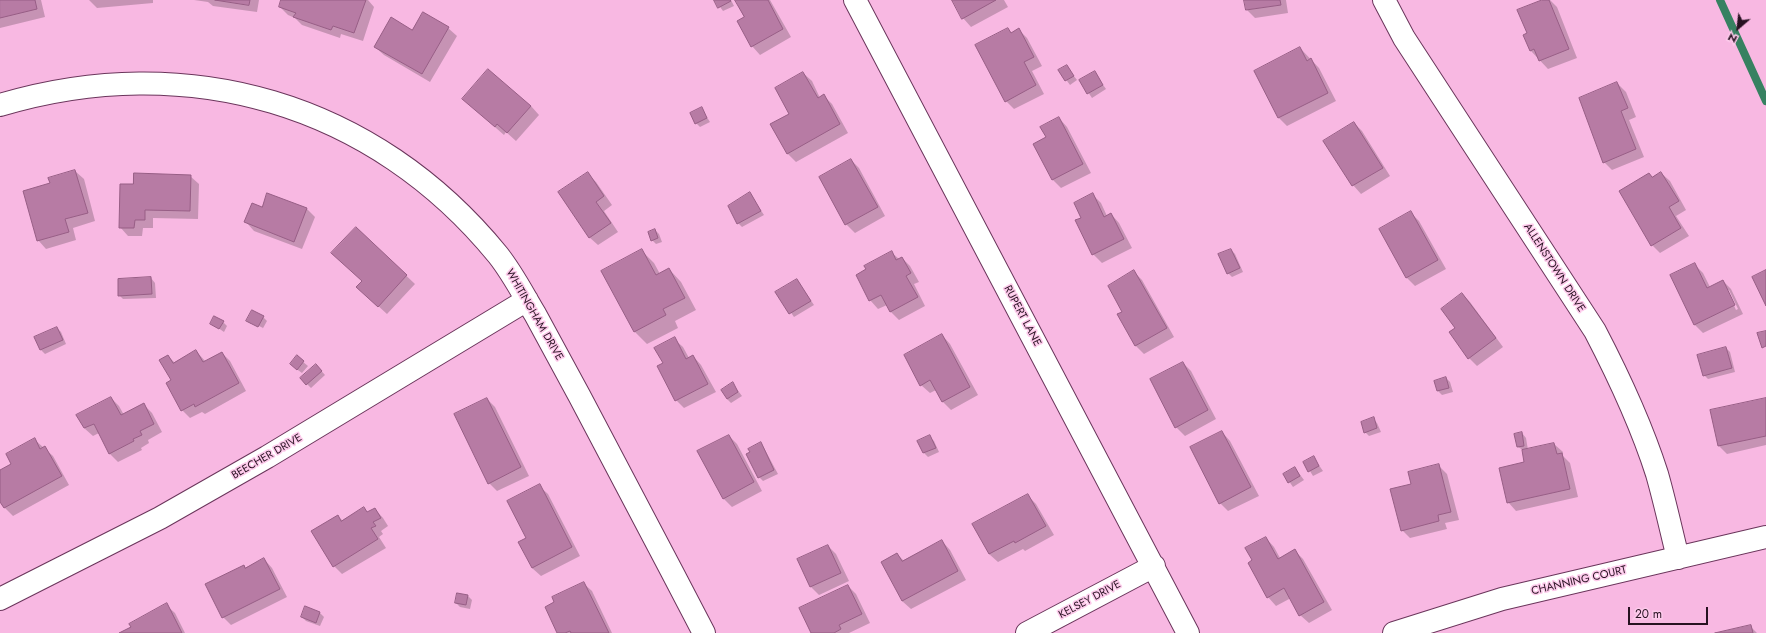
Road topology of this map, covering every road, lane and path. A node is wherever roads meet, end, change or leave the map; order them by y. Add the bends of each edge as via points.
1 (855, 0) edge
2 (1384, 0) edge
3 (0, 105) edge
4 (527, 300) junction
5 (1766, 537) edge
6 (1678, 558) junction
7 (1154, 566) junction
8 (0, 599) edge
9 (704, 633) edge
10 (1027, 633) edge
11 (1188, 633) edge
12 (1394, 633) edge

1 - 7 street, RUPERT LANE
2 - 6 street, ALLENSTOWN DRIVE via 1404,38 1595,331 1618,376 1657,474
3 - 4 street, WHITINGHAM DRIVE via 31,96 113,83 160,83 219,89 305,113 392,157 421,179 463,216 499,256
4 - 8 street, BEECHER DRIVE via 268,458 160,518
4 - 9 street, WHITINGHAM DRIVE
5 - 6 street, CHANNING COURT
6 - 12 street, CHANNING COURT via 1502,599
7 - 10 street, KELSEY DRIVE
7 - 11 street, RUPERT LANE

